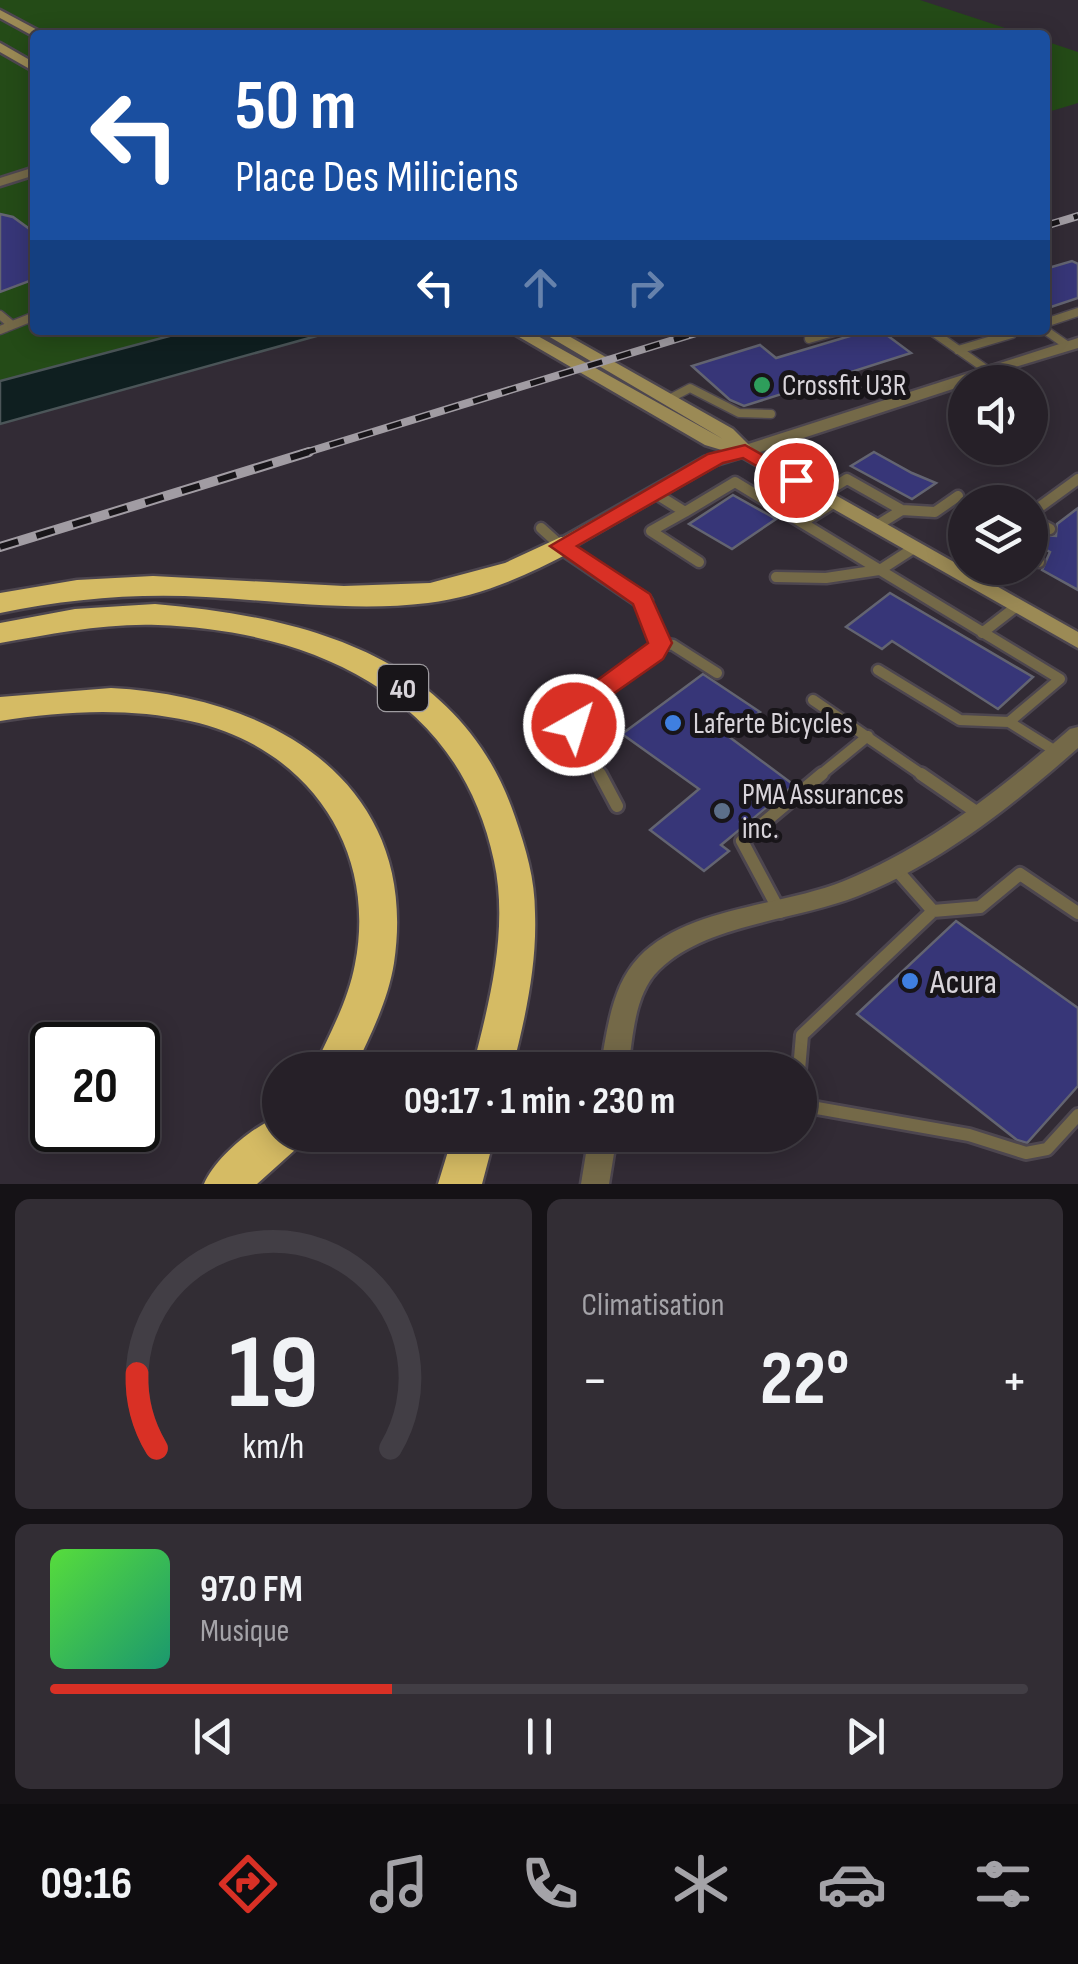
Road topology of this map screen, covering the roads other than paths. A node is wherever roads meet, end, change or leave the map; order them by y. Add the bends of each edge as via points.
1 (0, 13) edge
2 (30, 30) edge
3 (0, 48) edge
4 (30, 65) edge
5 (30, 173) edge
6 (30, 181) edge
7 (0, 184) edge
8 (1078, 312) edge
9 (0, 315) edge
10 (30, 318) edge
11 (1050, 324) edge
12 (12, 325) junction
13 (1050, 329) edge
14 (0, 330) edge
15 (524, 335) edge
16 (555, 335) edge
17 (826, 335) edge
18 (937, 335) edge
19 (1009, 335) edge
20 (810, 340) dead end
21 (1073, 344) edge
22 (958, 350) junction
23 (980, 365) edge
24 (1011, 365) edge
25 (948, 386) edge
26 (669, 399) junction
27 (771, 414) dead end
28 (745, 451) junction
29 (875, 479) dead end
30 (1078, 479) edge
31 (796, 480) junction
32 (862, 488) junction
33 (1063, 490) junction
34 (653, 492) junction
35 (903, 495) dead end
36 (1078, 498) edge
37 (828, 499) junction
38 (765, 500) junction
39 (1048, 502) edge
40 (948, 503) edge
41 (894, 505) junction
42 (685, 512) junction
43 (803, 522) junction
44 (876, 526) junction
45 (551, 537) junction
46 (914, 548) junction
47 (948, 561) edge
48 (699, 562) dead end
49 (880, 570) junction
50 (776, 577) dead end
51 (987, 585) edge
52 (642, 600) joint
53 (0, 603) edge
54 (1017, 606) junction
55 (0, 633) edge
56 (982, 634) junction
57 (1078, 641) edge
58 (660, 643) junction
59 (878, 670) dead end
60 (717, 673) dead end
61 (813, 700) dead end
62 (0, 709) edge
63 (1009, 722) junction
64 (868, 736) junction
65 (1072, 742) edge
66 (617, 806) dead end
67 (982, 816) junction
68 (895, 868) junction
69 (780, 912) junction
70 (933, 912) junction
71 (1078, 914) edge
72 (342, 1052) edge
73 (496, 1052) edge
74 (618, 1052) edge
75 (801, 1052) edge
76 (817, 1108) edge
77 (1078, 1114) edge
78 (263, 1152) edge
79 (469, 1152) edge
80 (600, 1152) edge
81 (226, 1184) edge
82 (460, 1184) edge
83 (595, 1184) edge

1 - 2 street
3 - 4 street
5 - 7 street
6 - 7 street
8 - 11 lane
9 - 12 lane
10 - 12 lane
12 - 14 lane
13 - 21 lane
15 - 28 street via 711,441
16 - 26 street
17 - 20 lane
18 - 22 lane
19 - 22 lane
21 - 24 street
22 - 23 lane
25 - 28 street
26 - 27 lane via 690,388 740,415
26 - 28 street via 732,436
28 - 31 street
28 - 34 street
29 - 32 lane
30 - 33 lane
31 - 37 street
31 - 38 lane
32 - 37 lane via 846,478
32 - 41 lane
33 - 36 lane
33 - 39 lane
34 - 42 lane
34 - 45 street
35 - 41 lane
37 - 43 lane
37 - 44 street
38 - 42 lane via 735,482
38 - 43 lane
40 - 41 lane via 936,512
41 - 44 lane
42 - 48 lane via 651,531
43 - 49 lane
44 - 46 street
45 - 52 street
45 - 53 highway via 492,580 425,595 347,598 134,586
46 - 47 street
46 - 49 lane
49 - 50 lane
49 - 56 lane
51 - 54 street
52 - 58 lane
54 - 56 lane
54 - 57 street
55 - 73 highway, 40 via 114,614 226,618 330,646 423,704 480,775 512,862 516,950
56 - 63 lane via 1060,678
58 - 60 lane
58 - 66 lane via 572,714
59 - 63 lane via 960,720
61 - 64 lane
62 - 72 highway via 100,700 201,711 273,740 330,786 365,842 380,925 365,1006
63 - 65 lane
64 - 67 lane
64 - 69 lane via 742,841
65 - 67 street
67 - 68 street
68 - 69 street
68 - 70 lane
69 - 74 street via 699,934 651,961 630,994
70 - 71 lane via 980,907 1020,874
70 - 75 lane via 802,1035
76 - 77 lane via 969,1135 1026,1153 1047,1149
78 - 81 highway
79 - 82 highway
80 - 83 street

